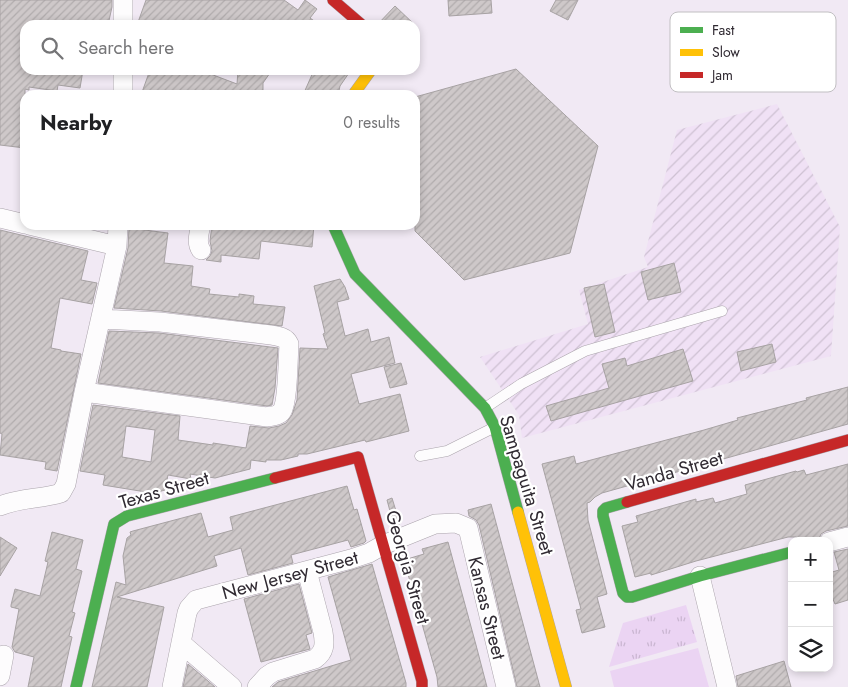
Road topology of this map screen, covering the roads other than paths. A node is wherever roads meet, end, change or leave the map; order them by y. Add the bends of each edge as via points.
1 (123, 0) edge
2 (333, 0) edge
3 (123, 20) edge
4 (356, 20) edge
5 (123, 75) edge
6 (368, 75) edge
7 (123, 90) edge
8 (357, 90) edge
9 (0, 218) edge
10 (20, 223) edge
11 (50, 230) edge
12 (118, 230) edge
13 (200, 230) edge
14 (336, 230) edge
15 (117, 246) junction
16 (201, 250) dead end
17 (722, 311) dead end
18 (100, 319) junction
19 (84, 392) junction
20 (484, 408) junction
21 (495, 427) junction
22 (848, 440) edge
23 (420, 456) dead end
24 (358, 457) joint
25 (0, 506) edge
26 (468, 528) joint
27 (848, 537) edge
28 (833, 541) edge
29 (383, 545) junction
30 (788, 553) edge
31 (307, 571) junction
32 (700, 576) junction
33 (181, 643) junction
34 (4, 655) dead end
35 (0, 676) edge
36 (76, 687) edge
37 (172, 687) edge
38 (232, 687) edge
39 (257, 687) edge
40 (422, 687) edge
41 (506, 687) edge
42 (566, 687) edge
43 (727, 687) edge

1 - 3 street
2 - 4 street
5 - 7 street
6 - 8 street
9 - 10 street
11 - 15 street
12 - 15 street
13 - 16 street via 198,246
14 - 20 street, Sampaguita Street via 355,274
15 - 18 street
17 - 20 lane via 585,351 521,384
18 - 19 street
18 - 19 street via 160,322 284,338 289,344 285,400 280,414 267,417
19 - 25 street via 66,484 61,493
20 - 21 street, Sampaguita Street
21 - 23 lane via 447,451
21 - 42 street, Sampaguita Street
22 - 32 street, Vanda Street via 603,511 623,593 627,597
24 - 29 street, Georgia Street
24 - 36 street, Texas Street via 127,516 114,524
26 - 29 street, New Jersey Street via 456,523 436,524
26 - 41 street, Kansas Street
27 - 28 street
29 - 31 street, New Jersey Street via 351,559
29 - 40 street, Georgia Street
30 - 32 street
31 - 33 street, New Jersey Street via 196,600 189,608
31 - 39 street via 324,649 315,659 273,672
32 - 43 street
33 - 37 street, New Jersey Street
33 - 38 street
34 - 35 street

